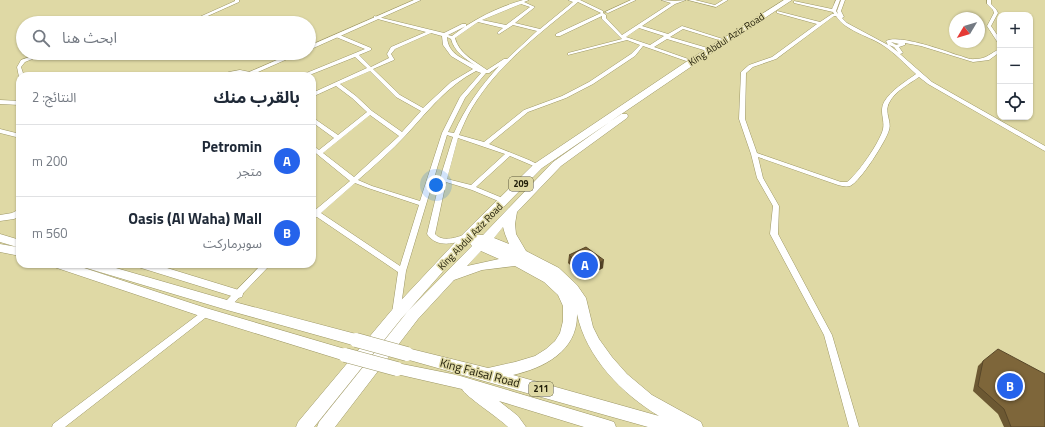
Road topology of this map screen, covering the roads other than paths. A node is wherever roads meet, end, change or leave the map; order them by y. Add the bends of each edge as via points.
1 (237, 0) edge
2 (412, 0) edge
3 (418, 0) edge
4 (508, 0) edge
5 (527, 0) edge
6 (570, 0) edge
7 (578, 0) edge
8 (634, 0) edge
9 (663, 0) edge
10 (690, 0) edge
11 (726, 0) edge
12 (838, 0) edge
13 (843, 0) edge
14 (989, 0) edge
15 (522, 1) edge
16 (679, 1) edge
17 (794, 1) edge
18 (513, 2) junction
19 (778, 12) junction
20 (604, 13) junction
21 (837, 13) junction
22 (204, 16) edge
23 (378, 17) junction
24 (478, 21) junction
25 (512, 23) junction
26 (821, 24) junction
27 (639, 26) junction
28 (507, 27) junction
29 (541, 30) junction
30 (431, 31) junction
31 (499, 33) dead end
32 (558, 35) dead end
33 (997, 35) edge
34 (338, 36) junction
35 (444, 36) junction
36 (668, 36) junction
37 (453, 38) junction
38 (624, 38) junction
39 (870, 38) junction
40 (724, 40) junction
41 (316, 42) edge
42 (889, 43) junction
43 (643, 44) junction
44 (899, 44) junction
45 (316, 45) edge
46 (651, 47) junction
47 (709, 50) junction
48 (997, 52) edge
49 (570, 54) dead end
50 (356, 55) junction
51 (514, 56) junction
52 (997, 58) edge
53 (26, 60) edge
54 (275, 60) edge
55 (280, 60) edge
56 (692, 62) junction
57 (476, 68) junction
58 (370, 69) junction
59 (20, 72) edge
60 (249, 72) edge
61 (250, 72) edge
62 (312, 72) edge
63 (486, 72) junction
64 (494, 75) junction
65 (919, 75) junction
66 (337, 85) junction
67 (316, 93) edge
68 (0, 102) edge
69 (16, 103) edge
70 (424, 111) junction
71 (370, 112) junction
72 (316, 123) edge
73 (0, 131) edge
74 (445, 133) junction
75 (16, 135) edge
76 (402, 135) junction
77 (456, 135) junction
78 (338, 138) junction
79 (484, 145) junction
80 (1045, 146) edge
81 (1045, 149) edge
82 (316, 150) edge
83 (319, 153) junction
84 (509, 154) junction
85 (754, 154) junction
86 (538, 166) junction
87 (353, 180) junction
88 (444, 180) junction
89 (470, 188) junction
90 (503, 201) junction
91 (423, 204) junction
92 (513, 210) junction
93 (316, 213) edge
94 (16, 215) edge
95 (316, 216) edge
96 (0, 218) edge
97 (468, 236) junction
98 (0, 238) edge
99 (483, 242) junction
100 (16, 243) edge
101 (0, 248) edge
102 (16, 251) edge
103 (520, 259) junction
104 (70, 268) edge
105 (101, 268) edge
106 (155, 268) edge
107 (262, 268) edge
108 (402, 271) junction
109 (448, 278) junction
110 (238, 294) junction
111 (227, 305) junction
112 (206, 313) junction
113 (396, 315) junction
114 (488, 374) junction
115 (457, 381) junction
116 (57, 427) edge
117 (304, 427) edge
118 (326, 427) edge
119 (518, 427) edge
120 (608, 427) edge
121 (674, 427) edge
122 (695, 427) edge
123 (854, 427) edge

1 - 22 street
2 - 23 street
3 - 23 street
4 - 18 street
5 - 15 street
6 - 7 street
7 - 20 street
7 - 29 street
8 - 20 street
9 - 16 street
10 - 11 street via 716,6
12 - 21 street
13 - 21 street
14 - 33 street via 996,13 989,26
15 - 18 street
15 - 24 street
15 - 25 street via 533,8
16 - 27 street
17 - 19 main road, King Abdul Aziz Road / 209
17 - 21 street
17 - 40 main road, King Abdul Aziz Road / 209 via 771,10
18 - 35 street via 473,19
19 - 26 street
19 - 92 main road, King Abdul Aziz Road / 209 via 557,164
20 - 32 street
20 - 38 street via 604,18
21 - 26 street
21 - 39 street via 849,26
21 - 42 street via 855,27
23 - 30 street
23 - 34 street
23 - 41 street
24 - 28 street
24 - 37 street
25 - 28 street
25 - 29 street
26 - 85 street via 774,58 751,66 743,73 742,118
27 - 36 street
27 - 38 street
28 - 31 street
29 - 51 street
30 - 35 street
30 - 58 street via 393,48 389,54 392,59
34 - 45 street
34 - 50 street via 369,48
35 - 37 street
35 - 57 street via 445,45 453,55
36 - 40 street via 682,27
36 - 46 street
36 - 47 street
37 - 63 street via 459,51
38 - 43 street
38 - 49 street
39 - 42 street
39 - 65 street via 890,48
40 - 47 main road, King Abdul Aziz Road / 209
42 - 44 street via 891,40
43 - 46 street
43 - 79 street via 633,55 591,83 564,97 526,111
44 - 48 street via 922,45 973,61 987,59
44 - 52 street via 922,47 970,64 988,63
44 - 80 street via 903,56 928,79
46 - 56 street
47 - 56 main road, King Abdul Aziz Road / 209
50 - 58 street
50 - 62 street
51 - 63 street
51 - 64 street
53 - 59 street via 19,67
54 - 60 street
55 - 61 street
56 - 86 main road, King Abdul Aziz Road / 209
57 - 63 street
57 - 70 street via 462,74
58 - 66 street
58 - 70 street via 398,96
63 - 64 street via 492,72
63 - 74 street via 463,97
64 - 77 street via 474,98
65 - 81 street via 945,93
65 - 85 street via 894,93 885,105 886,130 870,159 850,184 840,184
66 - 67 street
66 - 71 street
68 - 69 street
70 - 76 street
71 - 76 street
71 - 78 street
72 - 78 street
73 - 75 street
74 - 77 street
74 - 91 street
76 - 87 street
77 - 79 street
77 - 88 street
78 - 83 street
79 - 84 street
82 - 83 street
83 - 87 street
84 - 86 street
84 - 89 street
85 - 123 street via 760,178 776,206 774,234 828,335
86 - 90 main road, King Abdul Aziz Road / 209
87 - 91 street
87 - 93 street
88 - 89 street
88 - 97 street via 431,234 439,241
89 - 90 street
90 - 97 main road, King Abdul Aziz Road / 209
91 - 108 street
92 - 99 main road, King Abdul Aziz Road / 209
92 - 103 main road via 508,230
94 - 96 street
95 - 108 street
97 - 99 main road
97 - 113 main road, King Abdul Aziz Road / 209
98 - 100 main road
99 - 103 main road
99 - 109 main road, King Abdul Aziz Road / 209
101 - 102 main road
103 - 109 main road via 479,266
103 - 114 main road via 555,283 563,293 572,313 569,327 564,340 554,351 536,362
103 - 122 main road via 555,272 574,289 582,303 583,315 592,338 612,367 647,400
104 - 112 main road, King Faisal Road
105 - 111 main road, King Faisal Road
106 - 110 street
107 - 110 street
108 - 113 street
109 - 118 main road, King Abdul Aziz Road / 209 via 413,315
110 - 111 street
111 - 114 main road, King Faisal Road / 211, bridge
112 - 115 main road, King Faisal Road / 211, bridge via 345,355
112 - 116 street
113 - 117 main road, King Abdul Aziz Road / 209
114 - 121 main road, King Faisal Road / 211
115 - 119 main road via 494,405
115 - 120 main road, King Faisal Road / 211

